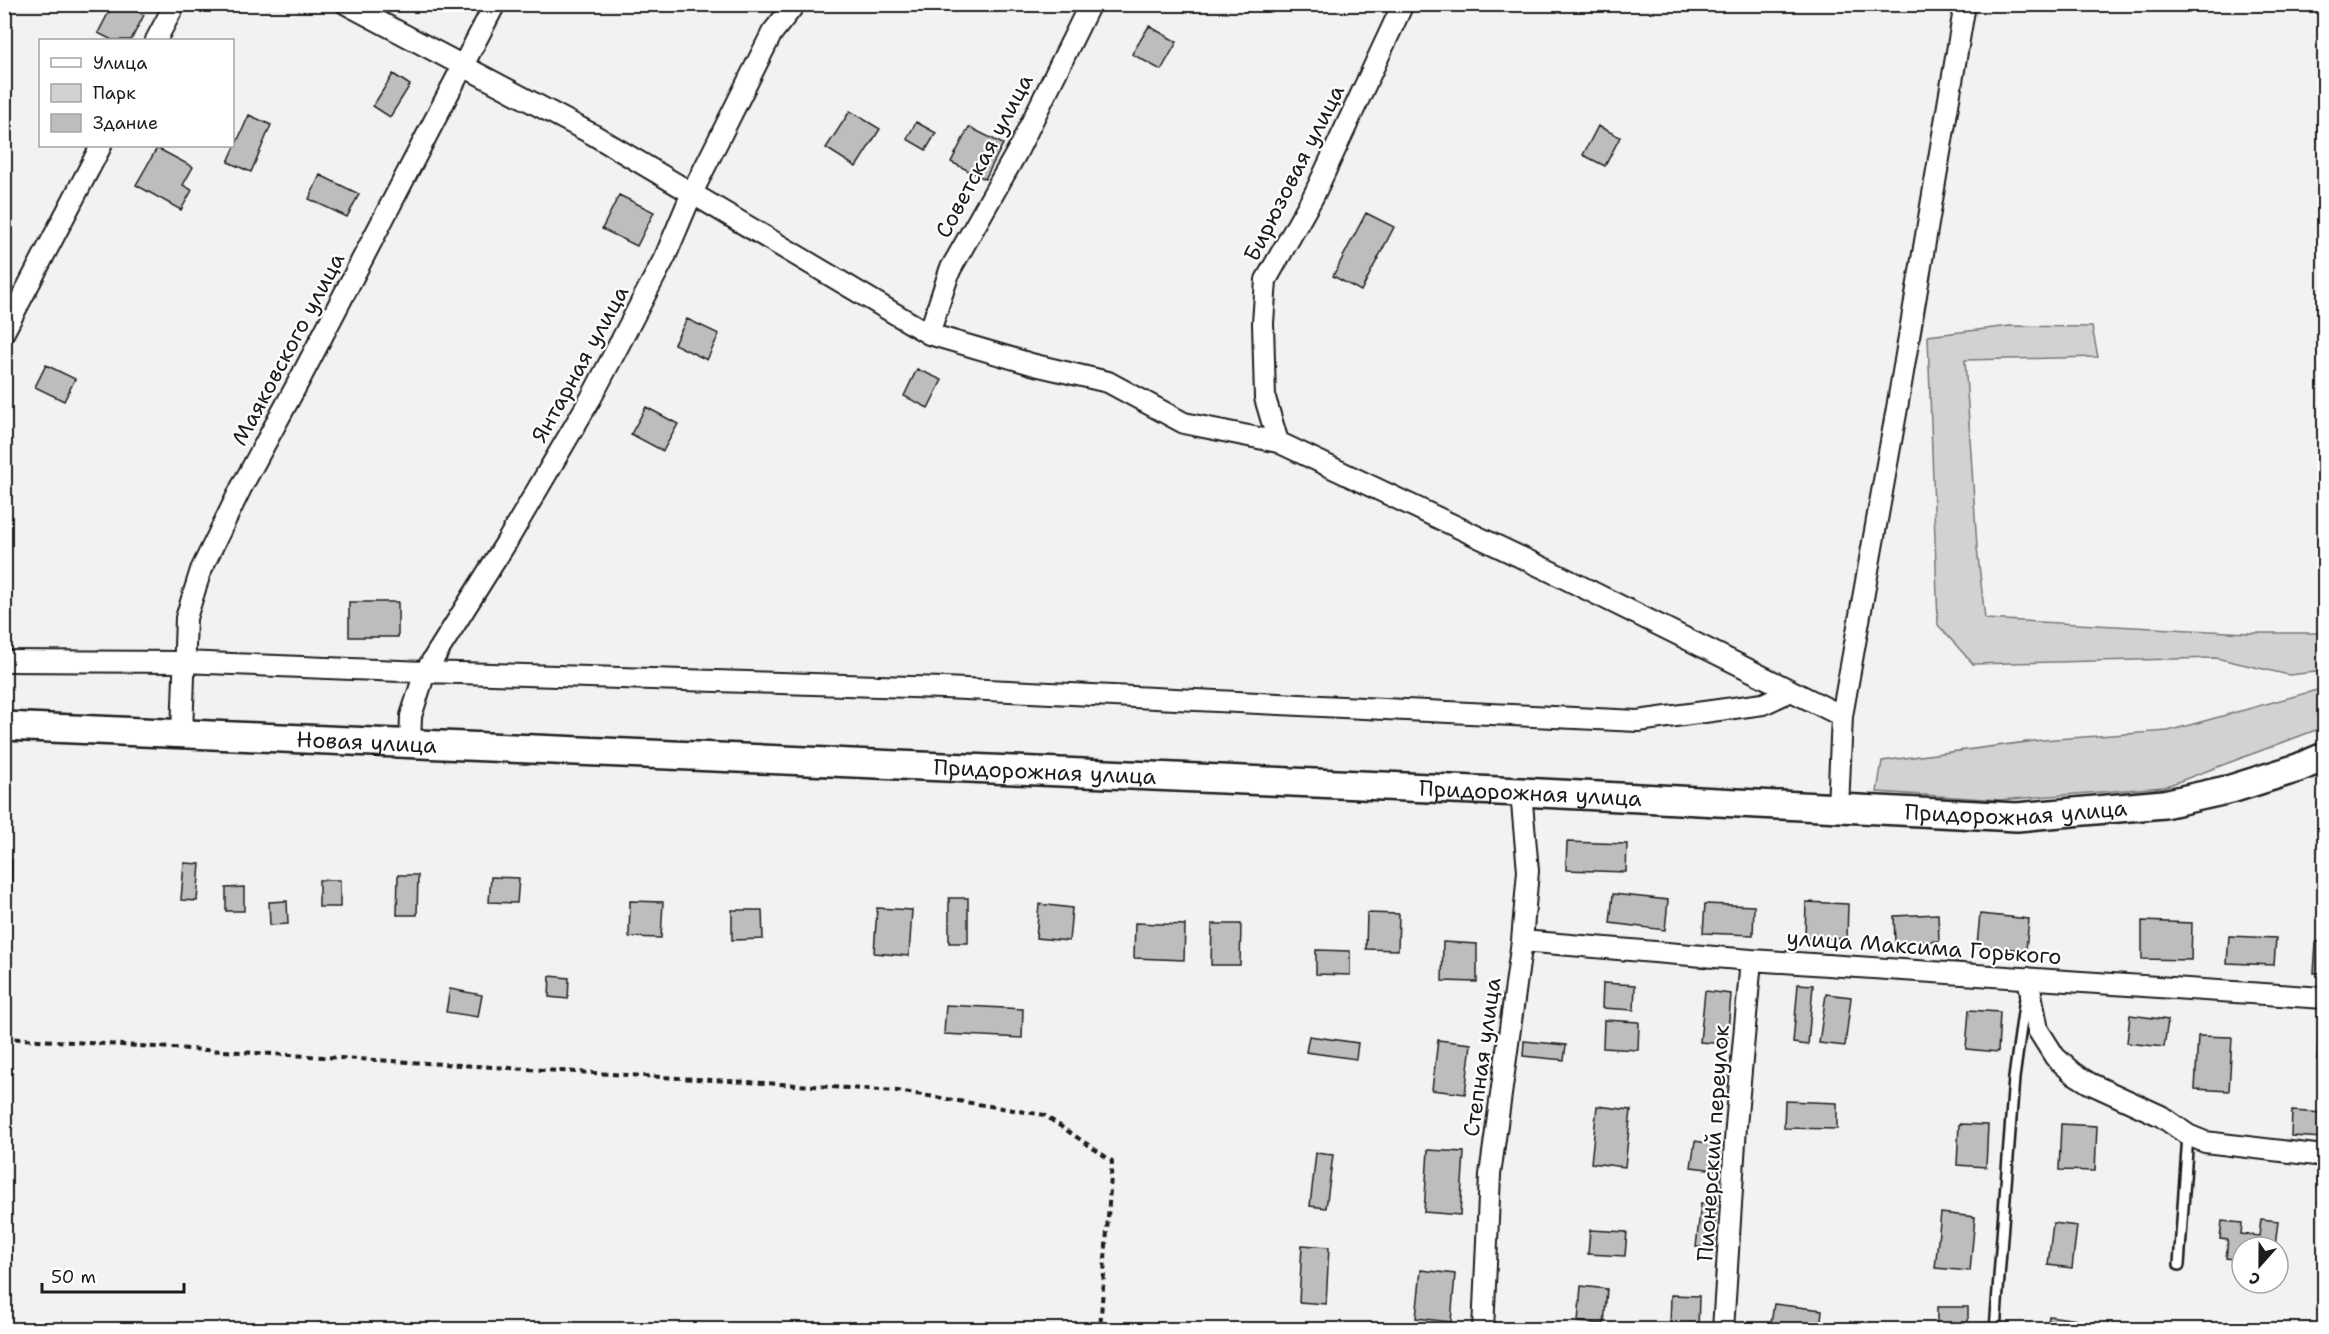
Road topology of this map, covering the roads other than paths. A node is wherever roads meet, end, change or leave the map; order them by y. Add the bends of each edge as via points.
1 (175, 4) edge
2 (346, 4) edge
3 (495, 4) edge
4 (795, 4) edge
5 (1090, 4) edge
6 (1403, 4) edge
7 (1965, 4) edge
8 (157, 39) edge
9 (463, 67) junction
10 (100, 147) edge
11 (692, 193) junction
12 (4, 332) edge
13 (929, 334) junction
14 (1278, 442) junction
15 (4, 661) edge
16 (183, 662) junction
17 (425, 672) junction
18 (1791, 691) junction
19 (1842, 716) junction
20 (4, 726) edge
21 (182, 734) junction
22 (410, 744) junction
23 (2325, 756) edge
24 (729, 758) joint
25 (1521, 792) junction
26 (1838, 808) junction
27 (1521, 941) junction
28 (1751, 960) junction
29 (2028, 978) junction
30 (2325, 998) edge
31 (2188, 1135) junction
32 (2325, 1156) edge
33 (2180, 1265) dead end
34 (1483, 1329) edge
35 (1723, 1329) edge
36 (1995, 1329) edge

1 - 8 street
2 - 9 street
3 - 9 street, Маяковского улица
4 - 11 street, Янтарная улица via 772,33
5 - 13 street, Советская улица via 1017,152 950,270
6 - 14 street, Бирюзовая улица via 1314,195 1266,280 1265,398
7 - 19 street
9 - 11 street via 592,134
9 - 16 street, Маяковского улица via 201,570 186,618
10 - 12 street
11 - 13 street
11 - 17 street, Янтарная улица via 665,257 591,398
13 - 14 street via 1108,382 1184,423
14 - 18 street
15 - 16 street
16 - 17 street
16 - 21 street, Маяковского улица
17 - 18 street via 944,688 1638,721 1764,704
17 - 22 street, Янтарная улица via 411,716
18 - 19 street
19 - 26 street
20 - 21 street, Новая улица
21 - 22 street, Новая улица
22 - 24 street, Новая улица
23 - 26 street, Придорожная улица via 2231,789 2153,805 2017,817
24 - 25 street, Придорожная улица
25 - 26 street, Придорожная улица
25 - 27 street, Степная улица via 1528,872
27 - 28 street, улица Максима Горького
27 - 34 street, Степная улица via 1490,1175
28 - 29 street, улица Максима Горького
28 - 35 street, Пионерский переулок
29 - 30 street, улица Максима Горького
29 - 31 street via 2038,1030 2055,1057 2089,1083 2161,1116
29 - 36 lane via 2014,1078
31 - 32 street via 2205,1142
31 - 33 lane

